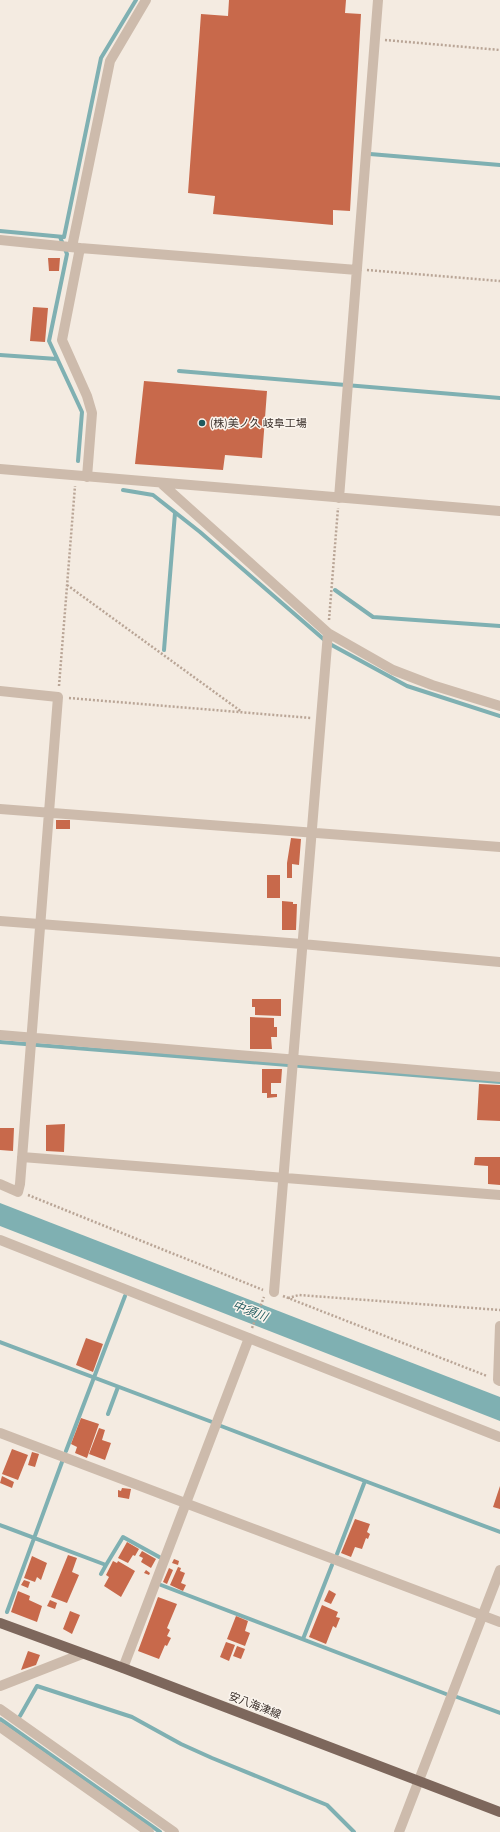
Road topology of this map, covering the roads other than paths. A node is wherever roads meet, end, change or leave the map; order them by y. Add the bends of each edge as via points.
1 (146, 0) edge
2 (378, 0) edge
3 (0, 240) edge
4 (76, 247) junction
5 (357, 270) junction
6 (0, 469) edge
7 (87, 477) junction
8 (161, 483) junction
9 (339, 498) junction
10 (500, 511) edge
11 (328, 633) junction
12 (0, 691) edge
13 (500, 706) edge
14 (0, 809) edge
15 (49, 813) junction
16 (311, 832) junction
17 (500, 847) edge
18 (0, 921) edge
19 (40, 924) junction
20 (302, 944) junction
21 (500, 962) edge
22 (0, 1035) edge
23 (31, 1038) junction
24 (292, 1060) junction
25 (500, 1077) edge
26 (22, 1156) junction
27 (283, 1177) junction
28 (0, 1184) edge
29 (500, 1195) edge
30 (0, 1240) edge
31 (274, 1292) road end
32 (500, 1326) edge
33 (250, 1334) junction
34 (499, 1380) edge
35 (0, 1433) edge
36 (500, 1437) edge
37 (187, 1504) junction
38 (500, 1570) edge
39 (483, 1615) junction
40 (500, 1622) edge
41 (0, 1623) edge
42 (82, 1654) junction
43 (123, 1668) junction
44 (0, 1686) edge
45 (0, 1709) edge
46 (0, 1727) edge
47 (420, 1780) junction
48 (500, 1812) edge
49 (149, 1832) edge
50 (174, 1832) edge
51 (399, 1832) edge

1 - 4 street via 110,61
2 - 5 street
3 - 4 street
4 - 5 street
4 - 7 street via 62,340 92,413
5 - 9 street
6 - 7 street
7 - 8 street
8 - 9 street
8 - 11 street
9 - 10 street
11 - 13 street via 393,670
11 - 16 street
12 - 15 street via 58,697
14 - 15 street
15 - 16 street
15 - 19 street
16 - 17 street
16 - 20 street
18 - 19 street
19 - 20 street
19 - 23 street
20 - 21 street
20 - 24 street
22 - 23 street
23 - 24 street
23 - 26 street
24 - 25 street
24 - 27 street
26 - 27 street
26 - 28 street via 18,1192
27 - 29 street
27 - 31 street
30 - 33 street
32 - 34 street
33 - 36 street
33 - 37 street
35 - 37 street
37 - 39 street
37 - 43 street
38 - 39 street
39 - 40 street
39 - 47 street
41 - 42 main road, 安八海津線
42 - 43 main road, 安八海津線
42 - 44 street
43 - 47 main road, 安八海津線
45 - 50 street
46 - 49 street
47 - 48 main road, 安八海津線
47 - 51 street

